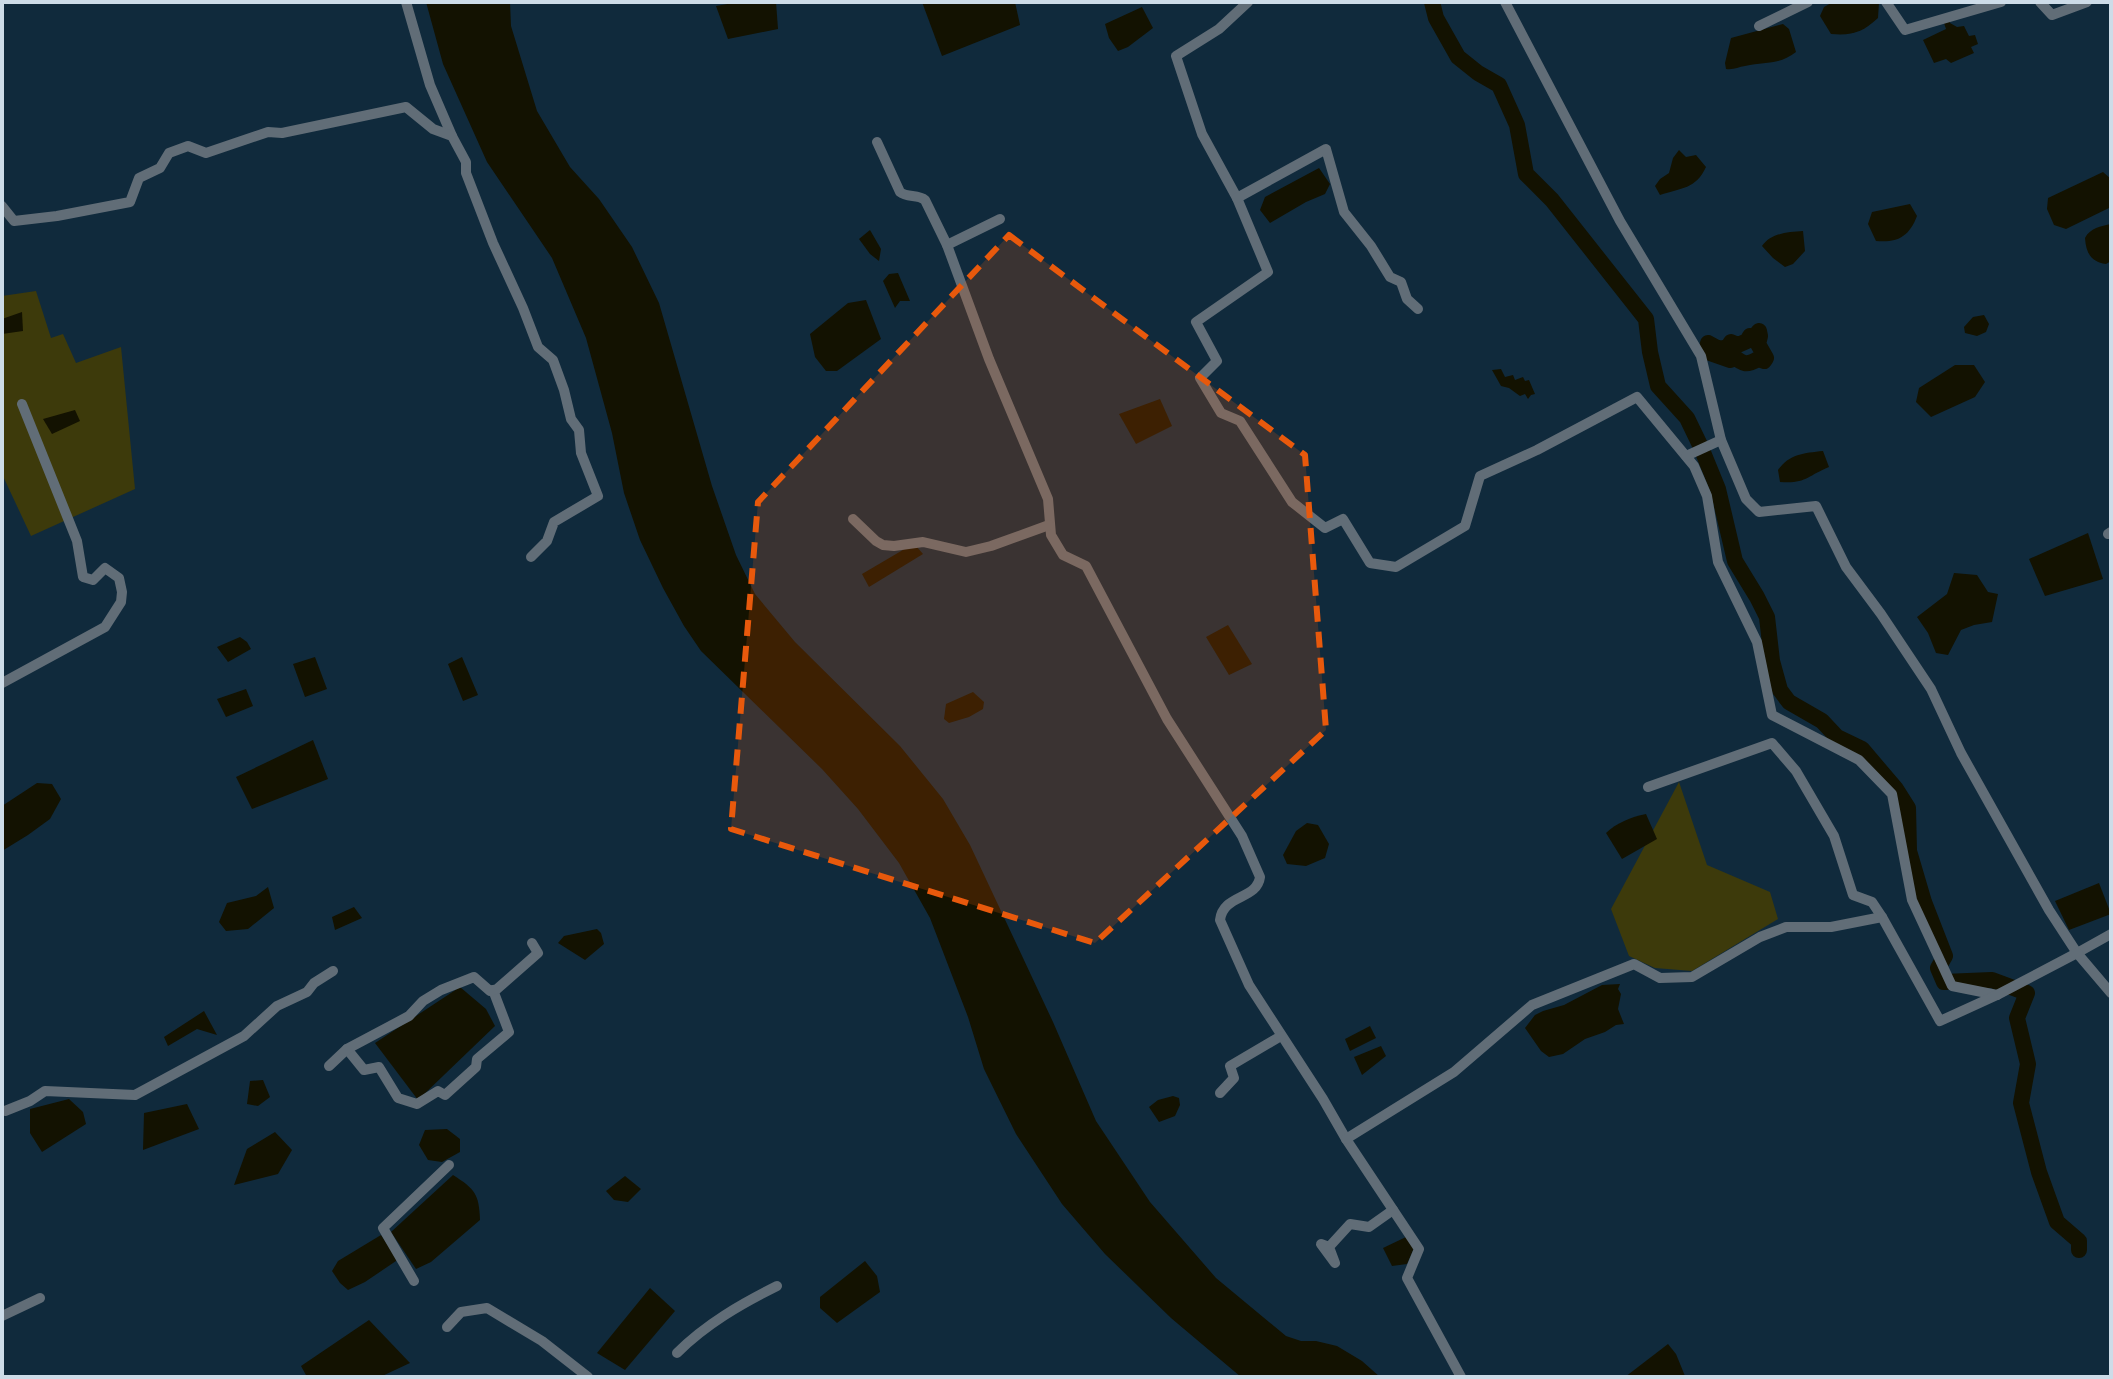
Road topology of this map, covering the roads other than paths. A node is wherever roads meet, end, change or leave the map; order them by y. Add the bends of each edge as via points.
1 (406, 2) edge
2 (1248, 2) edge
3 (1505, 2) edge
4 (1808, 2) edge
5 (1886, 2) edge
6 (2001, 2) edge
7 (2040, 2) edge
8 (2087, 2) edge
9 (1759, 26) dead end
10 (452, 136) junction
11 (877, 142) dead end
12 (1237, 198) junction
13 (2, 206) edge
14 (1000, 219) dead end
15 (947, 245) junction
16 (1418, 309) dead end
17 (22, 404) dead end
18 (1721, 440) junction
19 (1690, 455) junction
20 (853, 519) dead end
21 (1049, 525) junction
22 (531, 557) dead end
23 (2, 683) edge
24 (1648, 787) dead end
25 (1882, 917) junction
26 (2111, 934) edge
27 (532, 943) dead end
28 (2077, 953) junction
29 (333, 971) dead end
30 (493, 990) junction
31 (2111, 993) edge
32 (1997, 995) junction
33 (1281, 1036) junction
34 (347, 1049) junction
35 (329, 1066) dead end
36 (1220, 1093) dead end
37 (5, 1111) dead end
38 (1346, 1139) junction
39 (449, 1165) dead end
40 (1393, 1210) junction
41 (1329, 1247) dead end
42 (414, 1281) dead end
43 (777, 1286) dead end
44 (40, 1298) dead end
45 (2, 1316) edge
46 (447, 1327) dead end
47 (677, 1353) dead end
48 (588, 1377) edge
49 (1461, 1377) edge

1 - 10 street via 430,85
2 - 12 street via 1219,29 1176,56 1202,134
3 - 18 street via 1620,221 1701,356
4 - 9 street
5 - 6 street via 1905,30
7 - 8 street via 2052,15
10 - 13 street via 433,129 406,107 268,132 206,153 188,146 169,153 160,168 139,178 130,202 14,221
10 - 22 street via 538,347 553,360 598,496 554,522 547,541
11 - 15 street via 900,192 925,200
12 - 16 street via 1326,149 1344,212
12 - 19 street via 1268,272 1196,322 1217,361 1200,378 1221,413 1240,421 1292,502 1325,528 1343,519 1370,563 1396,567 1465,526 1480,476 1637,397
14 - 15 street
15 - 21 street via 1048,499
17 - 23 street via 77,541 83,577 93,580 105,568 119,578 122,592 105,627
18 - 19 street
18 - 28 street via 1746,499 1759,512 1816,506 1846,567 1931,689 1961,753
19 - 32 street via 1707,496 1718,562 1757,642 1772,715 1859,760 1892,794 1912,900 1952,986
20 - 21 street via 883,545 923,542 966,552
21 - 33 street via 1063,555 1086,566 1167,719 1242,836 1260,882 1223,911 1220,920 1249,985
24 - 25 street via 1772,743 1796,771 1834,836 1853,895 1872,902
25 - 32 street via 1940,1021
25 - 38 street via 1831,927 1786,927 1692,977 1660,978 1634,964 1532,1005 1454,1072
26 - 28 street
27 - 30 street via 538,953
28 - 31 street
28 - 32 street
29 - 37 street via 307,992 277,1006 244,1036 135,1095 45,1091
30 - 34 street via 474,977 441,990 409,1016
30 - 34 street via 509,1032 445,1095 438,1091 417,1104 398,1098 379,1067 364,1070
33 - 36 street via 1230,1066 1234,1078
33 - 38 street
34 - 35 street
38 - 40 street
39 - 42 street via 383,1228
40 - 41 street via 1369,1227 1350,1224
40 - 49 street via 1419,1249 1407,1278
43 - 47 street via 710,1325
44 - 45 street
46 - 48 street via 461,1312 487,1308

